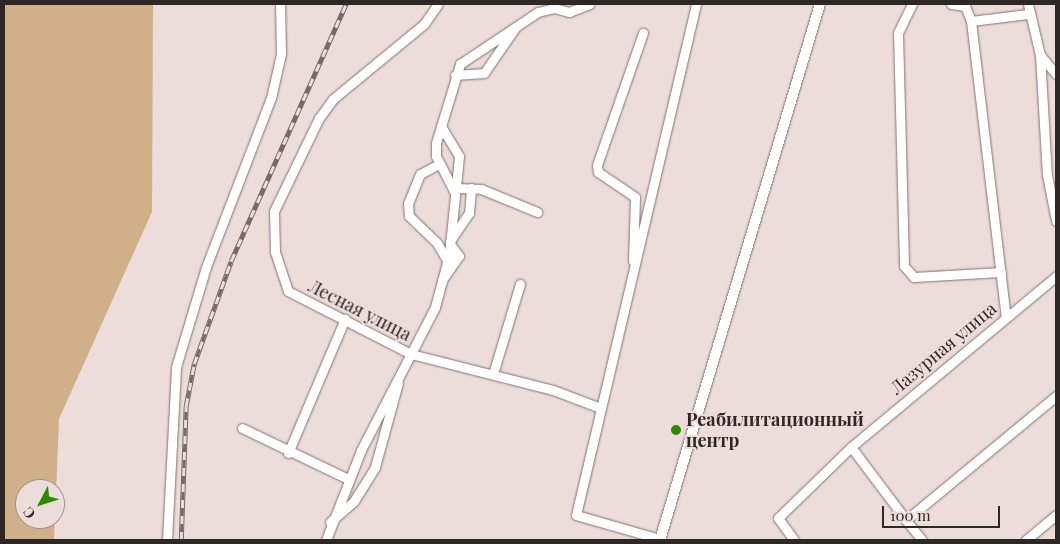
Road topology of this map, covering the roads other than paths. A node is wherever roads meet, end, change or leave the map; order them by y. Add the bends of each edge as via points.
1 (280, 4) edge
2 (438, 4) edge
3 (590, 4) edge
4 (696, 4) edge
5 (820, 4) edge
6 (912, 4) edge
7 (951, 4) edge
8 (1028, 4) edge
9 (1028, 14) junction
10 (971, 21) junction
11 (516, 26) junction
12 (643, 33) dead end
13 (1040, 55) junction
14 (1056, 74) edge
15 (455, 75) junction
16 (442, 126) junction
17 (439, 164) junction
18 (471, 188) junction
19 (456, 190) junction
20 (537, 212) dead end
21 (1056, 221) edge
22 (450, 242) junction
23 (447, 260) junction
24 (634, 267) junction
25 (1001, 272) junction
26 (1056, 276) edge
27 (442, 280) junction
28 (520, 284) dead end
29 (1006, 317) junction
30 (345, 319) junction
31 (411, 354) junction
32 (493, 374) junction
33 (400, 375) junction
34 (1056, 396) edge
35 (598, 407) junction
36 (242, 428) dead end
37 (851, 447) junction
38 (288, 453) junction
39 (348, 479) junction
40 (1056, 515) edge
41 (906, 520) junction
42 (330, 522) junction
43 (167, 540) edge
44 (326, 540) edge
45 (660, 540) edge
46 (794, 540) edge
47 (922, 540) edge
48 (1026, 540) edge

1 - 43 street via 281,54 271,98 206,267 176,367
2 - 30 street, Лесная улица via 424,24 332,99 319,118 274,211 275,252 288,291
3 - 11 street via 569,12 554,8 538,12
4 - 24 street
5 - 45 street
6 - 25 street via 898,33 904,266 914,277
7 - 10 street via 965,6
8 - 9 street
9 - 10 street
9 - 13 street
10 - 25 street
11 - 15 street via 468,56
11 - 15 street via 484,73
12 - 24 street via 597,165 598,172 635,197 631,241
13 - 14 street
13 - 21 street via 1047,176
15 - 16 street
16 - 17 street via 436,143
16 - 19 street, Лесная улица via 458,156
17 - 19 street
17 - 23 street via 420,174 408,203 409,216 437,243
18 - 19 street
18 - 20 street
18 - 22 street via 469,214
19 - 22 street, Лесная улица
22 - 23 street, Лесная улица
22 - 27 street via 459,256
23 - 27 street, Лесная улица
24 - 35 street
25 - 29 street
26 - 29 street, Лазурная улица
27 - 31 street, Лесная улица via 435,307
28 - 32 street
29 - 37 street, Лазурная улица
30 - 31 street, Лесная улица
30 - 38 street
31 - 32 street
31 - 33 street, Лесная улица
32 - 35 street
33 - 39 street, Лесная улица
33 - 42 street via 395,407 375,467 354,501
34 - 41 street
35 - 45 street via 576,515
36 - 38 street
37 - 41 street
37 - 46 street, Лазурная улица via 778,518
38 - 39 street
39 - 42 street, Лесная улица
40 - 48 street
41 - 47 street
42 - 44 street, Лесная улица

